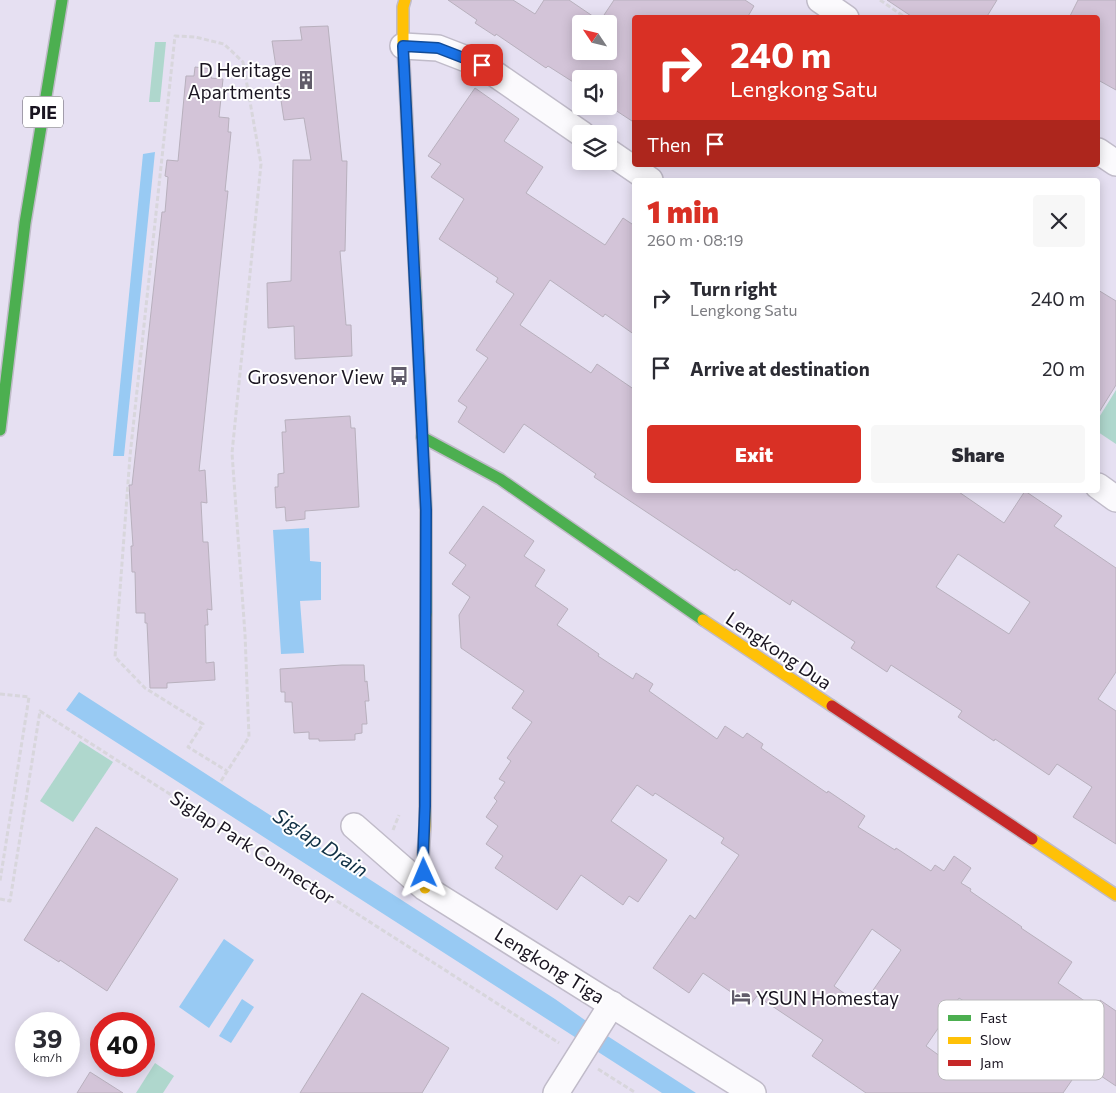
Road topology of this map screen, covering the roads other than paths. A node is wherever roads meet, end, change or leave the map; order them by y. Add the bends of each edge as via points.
1 (62, 0) edge
2 (405, 0) edge
3 (820, 0) edge
4 (842, 15) edge
5 (403, 46) junction
6 (572, 127) edge
7 (1100, 152) edge
8 (617, 157) edge
9 (1116, 163) edge
10 (647, 178) edge
11 (0, 430) edge
12 (422, 438) junction
13 (1100, 487) edge
14 (1116, 499) edge
15 (354, 826) dead end
16 (425, 888) junction
17 (1116, 895) edge
18 (612, 1004) junction
19 (556, 1093) edge
20 (753, 1093) edge

1 - 11 main road, PIE via 25,223
2 - 5 main road
3 - 4 street
5 - 6 street via 438,48 482,65
5 - 12 main road
7 - 9 street
8 - 10 street
12 - 16 main road via 426,510
12 - 17 main road, Lengkong Dua via 500,479 738,644
13 - 14 street
15 - 16 street, Lengkong Tiga
16 - 18 street, Lengkong Tiga
18 - 19 street
18 - 20 street, Lengkong Tiga

